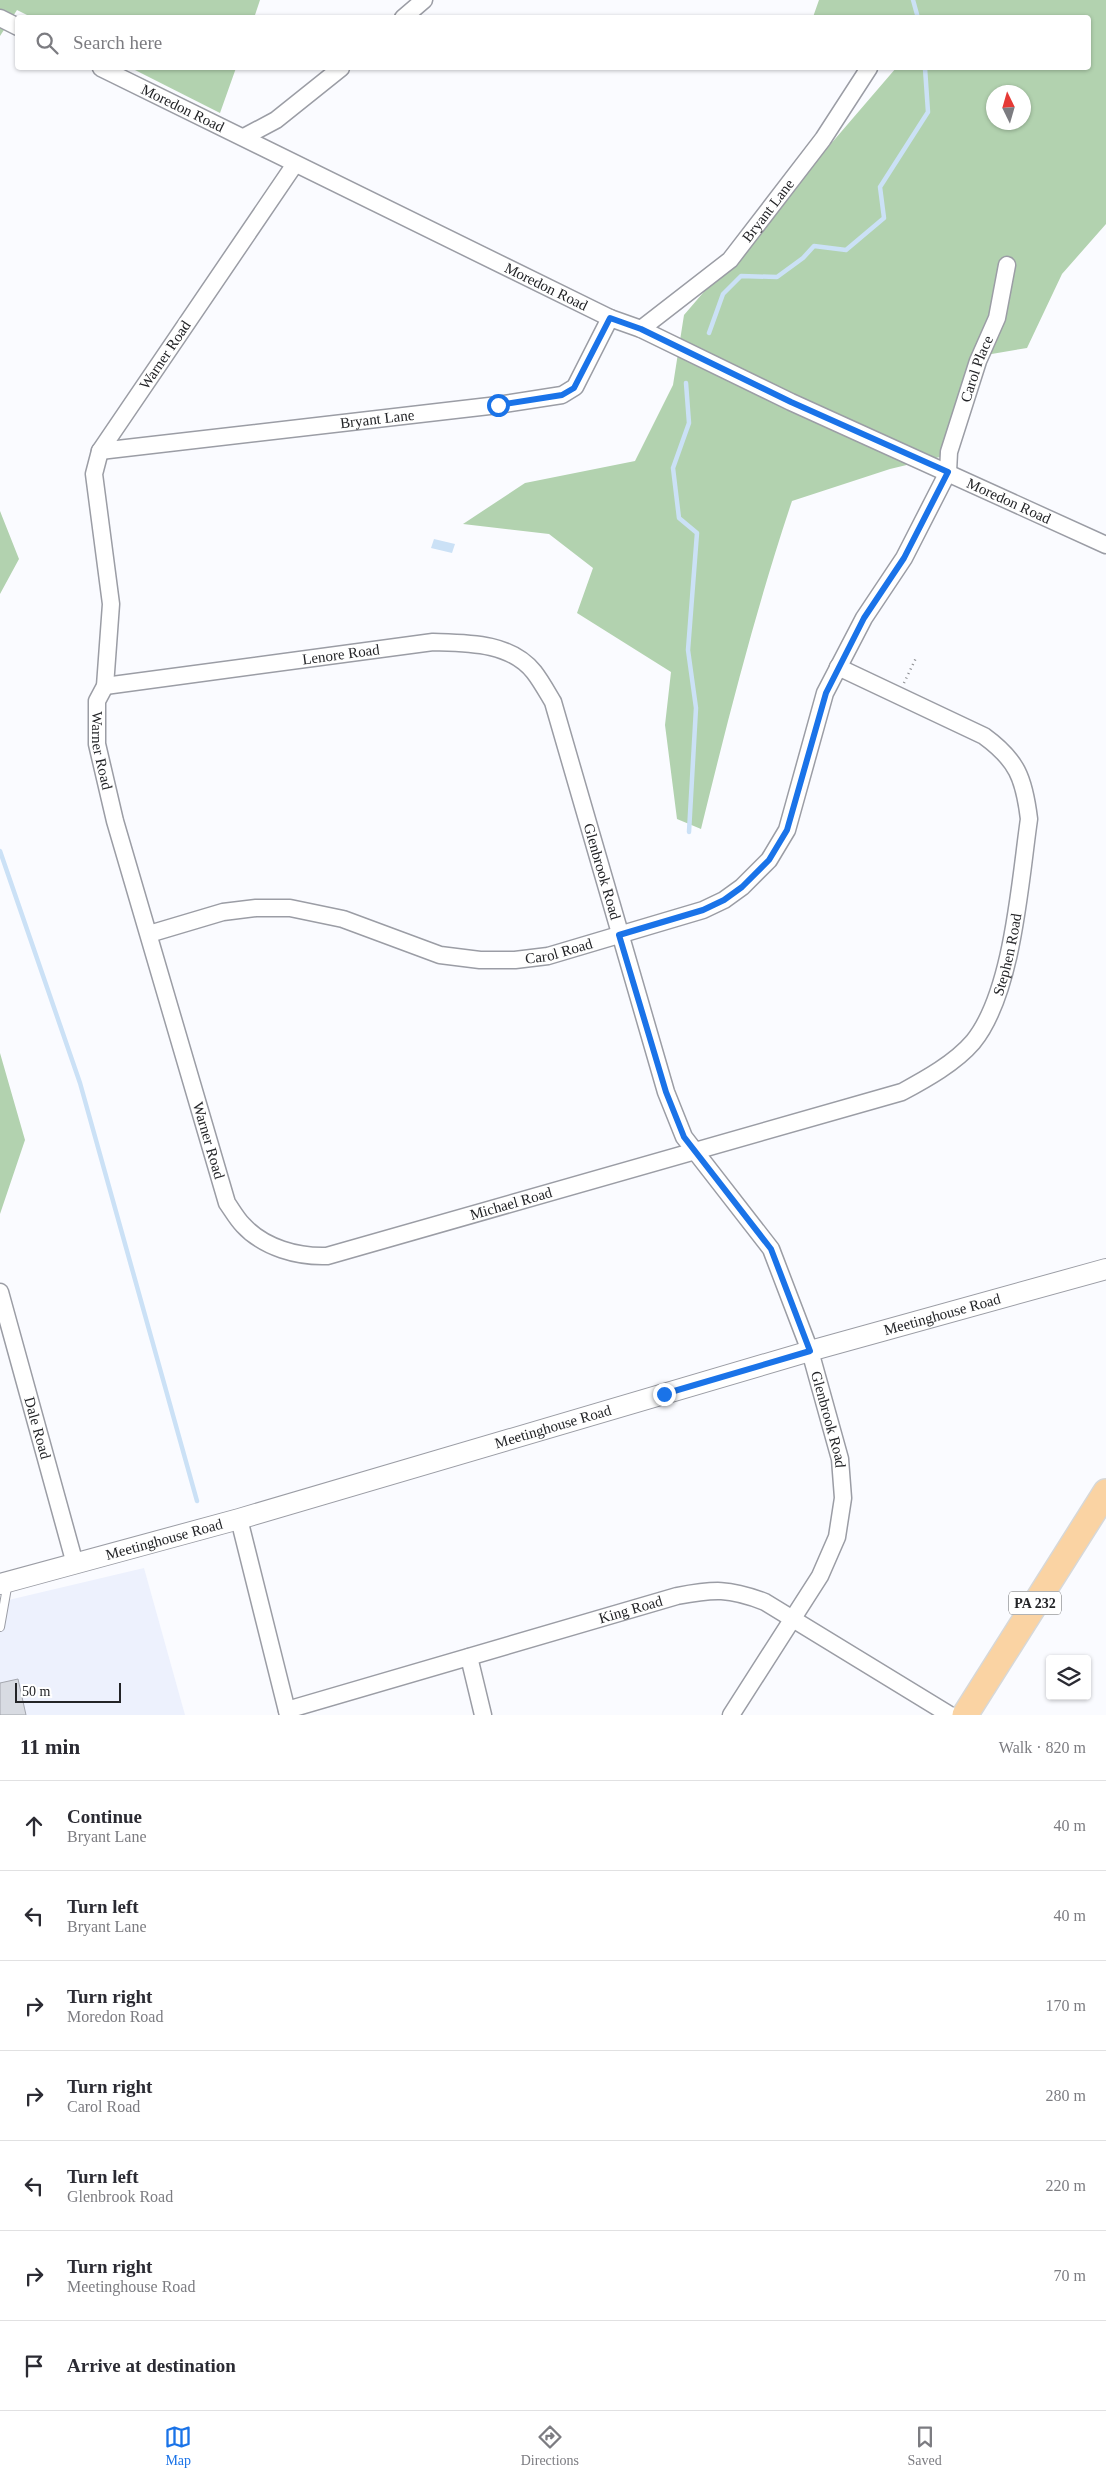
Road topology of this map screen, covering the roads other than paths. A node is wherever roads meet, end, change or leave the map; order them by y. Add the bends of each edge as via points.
1 (424, 0) edge
2 (406, 15) edge
3 (0, 18) edge
4 (15, 26) edge
5 (105, 70) edge
6 (338, 70) edge
7 (868, 70) edge
8 (244, 137) junction
9 (295, 164) junction
10 (1007, 265) dead end
11 (610, 318) junction
12 (641, 329) junction
13 (100, 451) junction
14 (948, 472) junction
15 (1106, 545) edge
16 (838, 667) junction
17 (105, 686) junction
18 (553, 702) joint
19 (149, 934) junction
20 (619, 935) junction
21 (695, 1151) junction
22 (328, 1256) joint
23 (1106, 1269) edge
24 (0, 1292) edge
25 (810, 1351) junction
26 (1106, 1492) edge
27 (239, 1519) junction
28 (75, 1564) junction
29 (4, 1583) edge
30 (793, 1618) junction
31 (0, 1627) edge
32 (469, 1657) junction
33 (288, 1712) edge
34 (483, 1715) edge
35 (731, 1715) edge
36 (950, 1715) edge
37 (965, 1715) edge

1 - 2 street
3 - 4 street
5 - 8 street, Moredon Road
6 - 8 street via 276,120
7 - 12 street, Bryant Lane via 823,139 730,260
8 - 9 street, Moredon Road
9 - 11 street, Moredon Road
9 - 13 street, Warner Road
10 - 14 street, Carol Place via 997,318 978,361 949,452
11 - 12 street, Moredon Road
11 - 13 street, Bryant Lane via 574,388 562,395
12 - 14 street, Moredon Road via 791,402
13 - 17 street, Warner Road via 94,474 111,604
14 - 15 street, Moredon Road
14 - 16 street, Carol Road via 904,558 864,618
16 - 20 street, Carol Road via 826,693 787,830 769,860 724,900 703,910
16 - 21 street, Stephen Road via 984,736 1005,751 1020,775 1029,819 1008,959 995,1002 973,1042 934,1076 902,1092
17 - 18 street, Lenore Road via 433,642 482,644 511,654 533,670
17 - 19 street, Warner Road via 97,701 97,744 115,821
18 - 20 street, Glenbrook Road
19 - 20 street, Carol Road via 223,912 290,908 343,919 440,956 480,960 548,956
19 - 22 street, Warner Road via 228,1203 243,1226 289,1253 308,1257
20 - 21 street, Glenbrook Road via 666,1092 684,1137
21 - 22 street, Michael Road
21 - 25 street, Glenbrook Road via 771,1249
23 - 25 street, Meetinghouse Road
24 - 28 street, Dale Road
25 - 27 street, Meetinghouse Road
25 - 30 street, Glenbrook Road via 840,1459 843,1498 837,1537 820,1576
26 - 37 main road, PA 232
27 - 28 street, Meetinghouse Road
27 - 33 street
28 - 29 street, Meetinghouse Road
29 - 31 lane
30 - 32 street, King Road via 740,1592 712,1590 677,1596
30 - 35 street, Glenbrook Road
30 - 36 street, King Road
32 - 33 street, King Road
32 - 34 street

